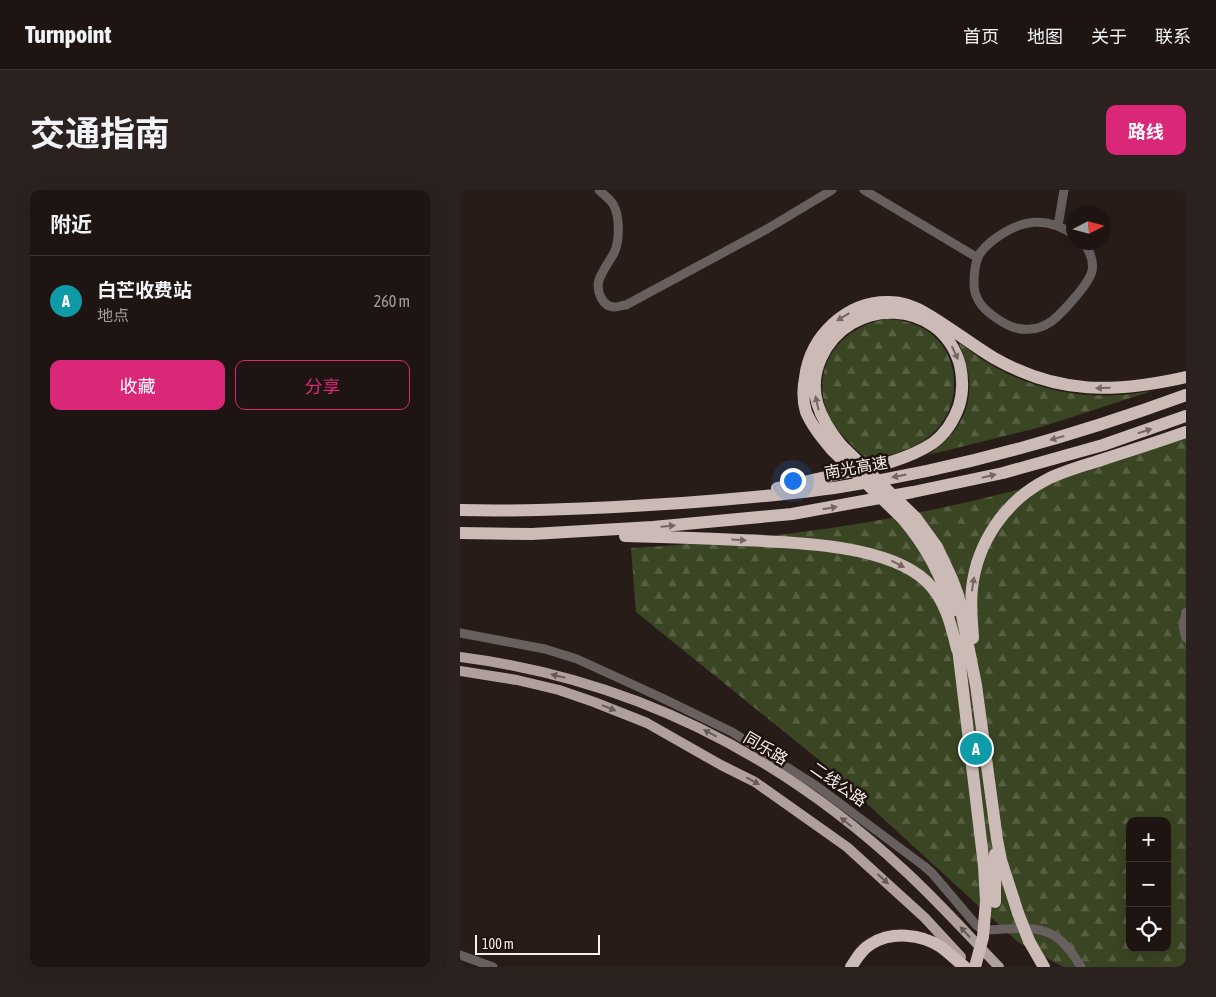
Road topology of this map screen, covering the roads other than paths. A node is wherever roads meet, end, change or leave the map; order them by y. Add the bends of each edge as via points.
1 (599, 190) edge
2 (832, 190) edge
3 (864, 190) edge
4 (1064, 190) edge
5 (1058, 226) junction
6 (1066, 230) edge
7 (1089, 250) edge
8 (978, 258) junction
9 (1186, 377) edge
10 (1186, 394) edge
11 (1186, 416) edge
12 (1186, 432) edge
13 (836, 447) junction
14 (718, 500) junction
15 (460, 510) edge
16 (460, 533) edge
17 (532, 534) junction
18 (1186, 612) edge
19 (460, 633) edge
20 (1186, 638) edge
21 (958, 649) junction
22 (460, 657) edge
23 (460, 671) edge
24 (976, 685) junction
25 (993, 811) junction
26 (991, 901) junction
27 (460, 955) edge
28 (493, 967) edge
29 (851, 967) edge
30 (965, 967) edge
31 (970, 967) edge
32 (975, 967) edge
33 (982, 967) edge
34 (999, 967) edge
35 (1044, 967) edge
36 (1081, 967) edge

1 - 2 street via 613,204 618,222 618,238 598,289 606,305 614,307 626,305
3 - 8 street
4 - 5 street
5 - 6 street
5 - 8 street via 1034,222 1021,224 989,243
7 - 8 street via 1093,262 1087,282 1051,321 1031,329 1010,327 982,306 974,287
9 -> 13 highway via 1096,389 1056,383 1005,364 920,310 906,304 876,303 862,307 829,326 814,345 806,363 806,410 817,432
10 -> 14 highway, 南光高速 via 1055,439 940,468 841,487
17 -> 11 highway via 736,520 849,505 1003,473 1103,445
24 -> 12 highway via 971,600 974,574 988,536 1004,514 1023,495 1057,475
13 -> 14 highway via 819,412 815,393 815,372 835,337 860,318 886,312 915,316 942,333 960,365 962,386 956,415 936,441 916,453 880,465
13 - 21 highway, bridge via 903,518 925,547 942,579 953,613
13 - 24 highway, bridge via 916,518 937,547 952,579 962,612
14 - 15 highway, 南光高速 via 591,509
16 - 17 highway
17 -> 21 highway via 776,542 872,554 924,579 949,616
18 - 20 street via 1183,627
19 - 36 street, 二线公路 via 545,649 577,660 732,732 818,787 924,866 977,926 984,930 1044,930 1061,941
21 - 26 highway
34 -> 22 main road, 同乐路 via 940,904 889,857 815,797 740,749 694,725 620,695 520,667
23 -> 31 main road via 518,680 594,702 647,723 755,782 847,847 925,918
24 - 25 highway
25 - 26 highway
25 - 35 highway, bridge via 1001,860 1018,913
26 - 32 highway, bridge
26 - 33 highway via 990,936
27 - 28 street
29 - 30 highway via 870,944 898,935 911,936 940,947

